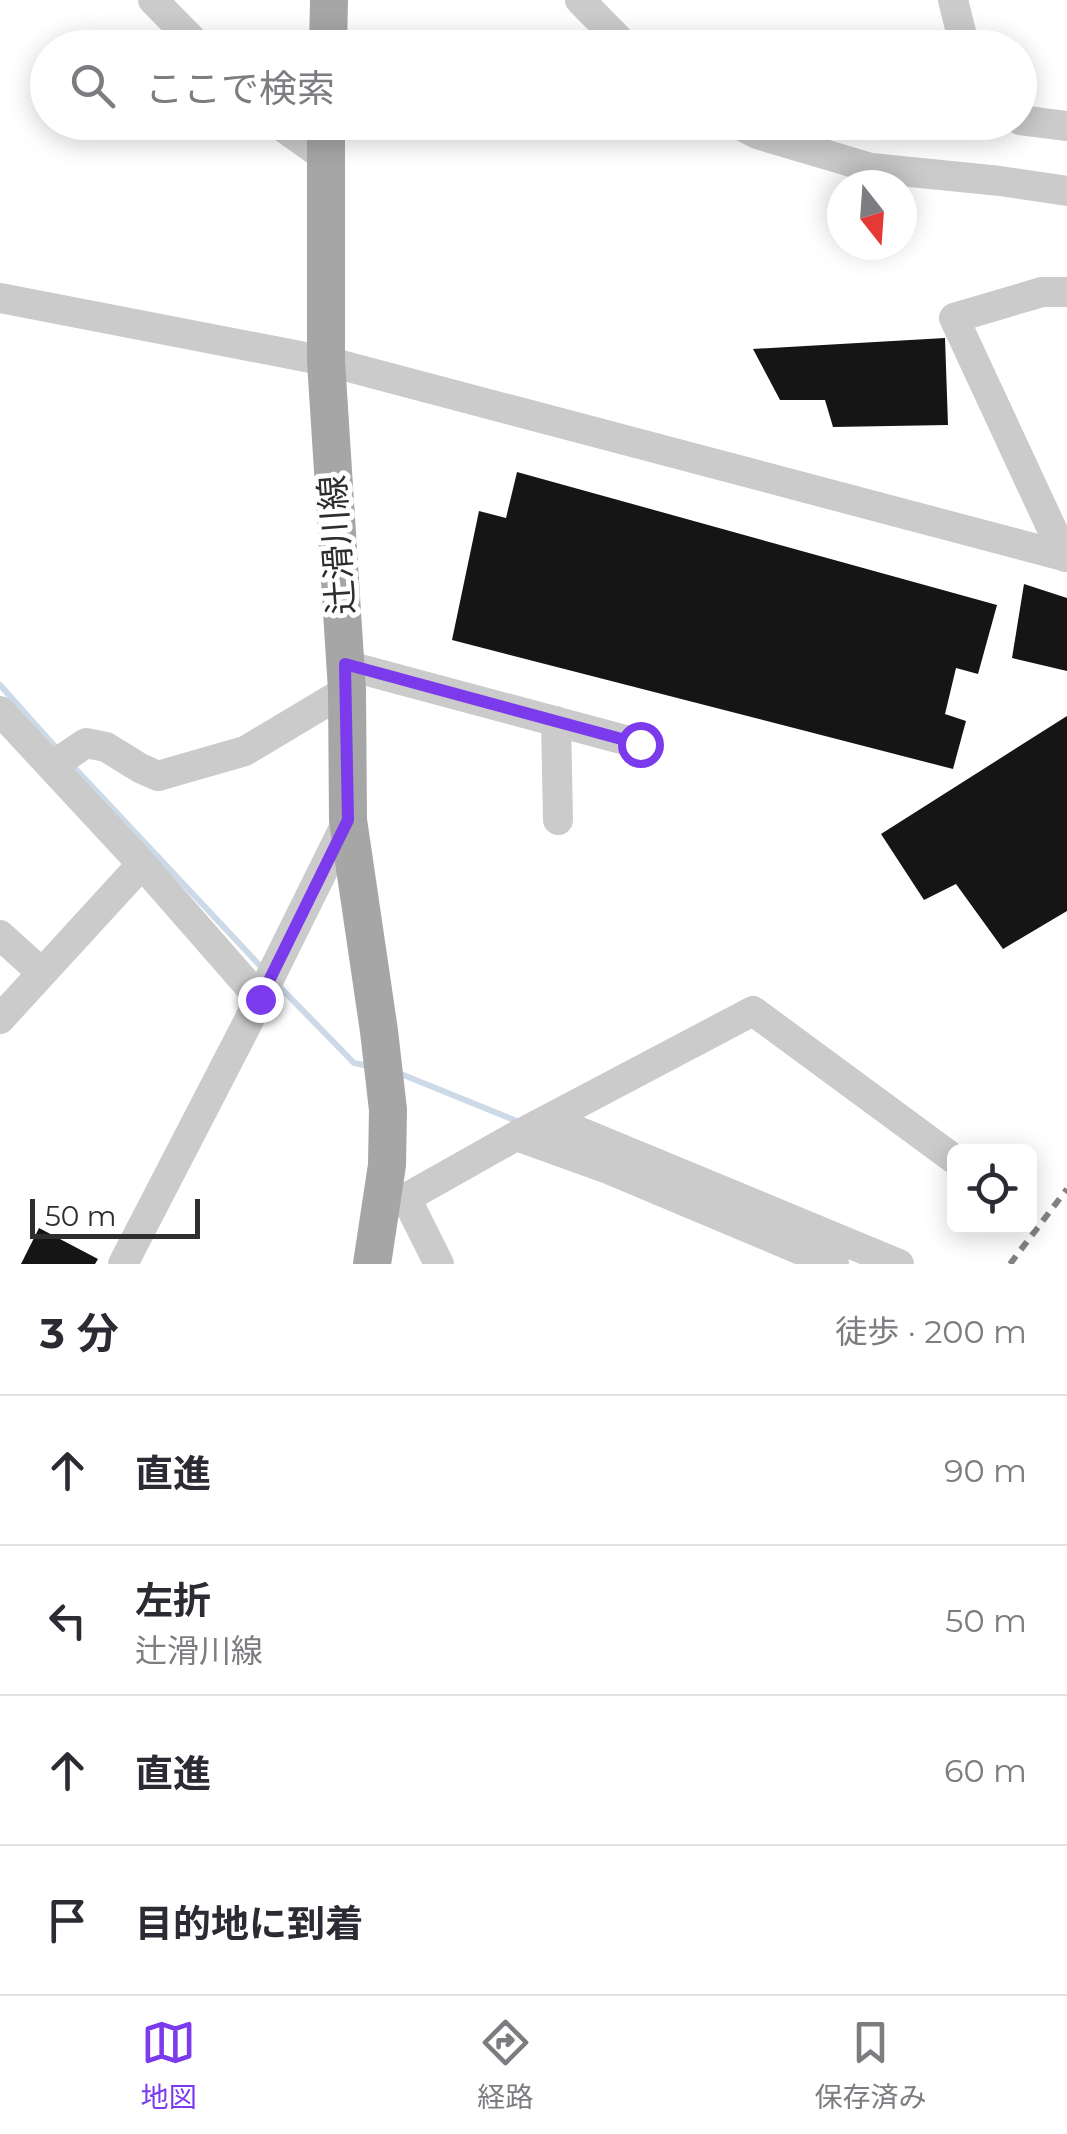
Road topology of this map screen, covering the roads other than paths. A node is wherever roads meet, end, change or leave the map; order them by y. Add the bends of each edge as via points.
1 (153, 0) edge
2 (329, 0) edge
3 (580, 0) edge
4 (953, 0) edge
5 (182, 30) edge
6 (328, 30) edge
7 (609, 30) edge
8 (960, 30) edge
9 (1037, 122) edge
10 (1067, 126) edge
11 (325, 140) edge
12 (776, 140) edge
13 (1067, 191) edge
14 (1067, 292) edge
15 (0, 298) edge
16 (326, 361) junction
17 (1066, 557) edge
18 (346, 677) junction
19 (0, 711) edge
20 (556, 721) junction
21 (640, 744) dead end
22 (52, 766) junction
23 (348, 820) junction
24 (558, 820) dead end
25 (142, 864) junction
26 (0, 935) edge
27 (42, 973) junction
28 (260, 999) junction
29 (0, 1019) edge
30 (548, 1119) junction
31 (516, 1136) junction
32 (947, 1154) edge
33 (393, 1203) junction
34 (123, 1264) edge
35 (372, 1264) edge
36 (439, 1264) edge
37 (834, 1264) edge
38 (900, 1264) edge

1 - 5 street
2 - 6 main road
3 - 7 street
4 - 8 street
9 - 10 street
11 - 16 main road, 辻滑川線
12 - 13 street via 872,168
14 - 17 street via 1042,292 954,318
15 - 16 street
16 - 17 street
16 - 18 main road, 辻滑川線
18 - 20 street
18 - 22 street via 245,751 158,776 86,742
18 - 23 main road, 辻滑川線
19 - 22 street
20 - 21 street
20 - 24 street
22 - 25 street
23 - 28 street
23 - 33 main road, 辻滑川線 via 379,1030
25 - 27 street
25 - 28 street
26 - 27 street
27 - 29 street
28 - 34 street
30 - 31 street
30 - 32 street via 753,1011
30 - 38 street
31 - 33 street
31 - 37 street
33 - 35 main road, 辻滑川線
33 - 36 street

